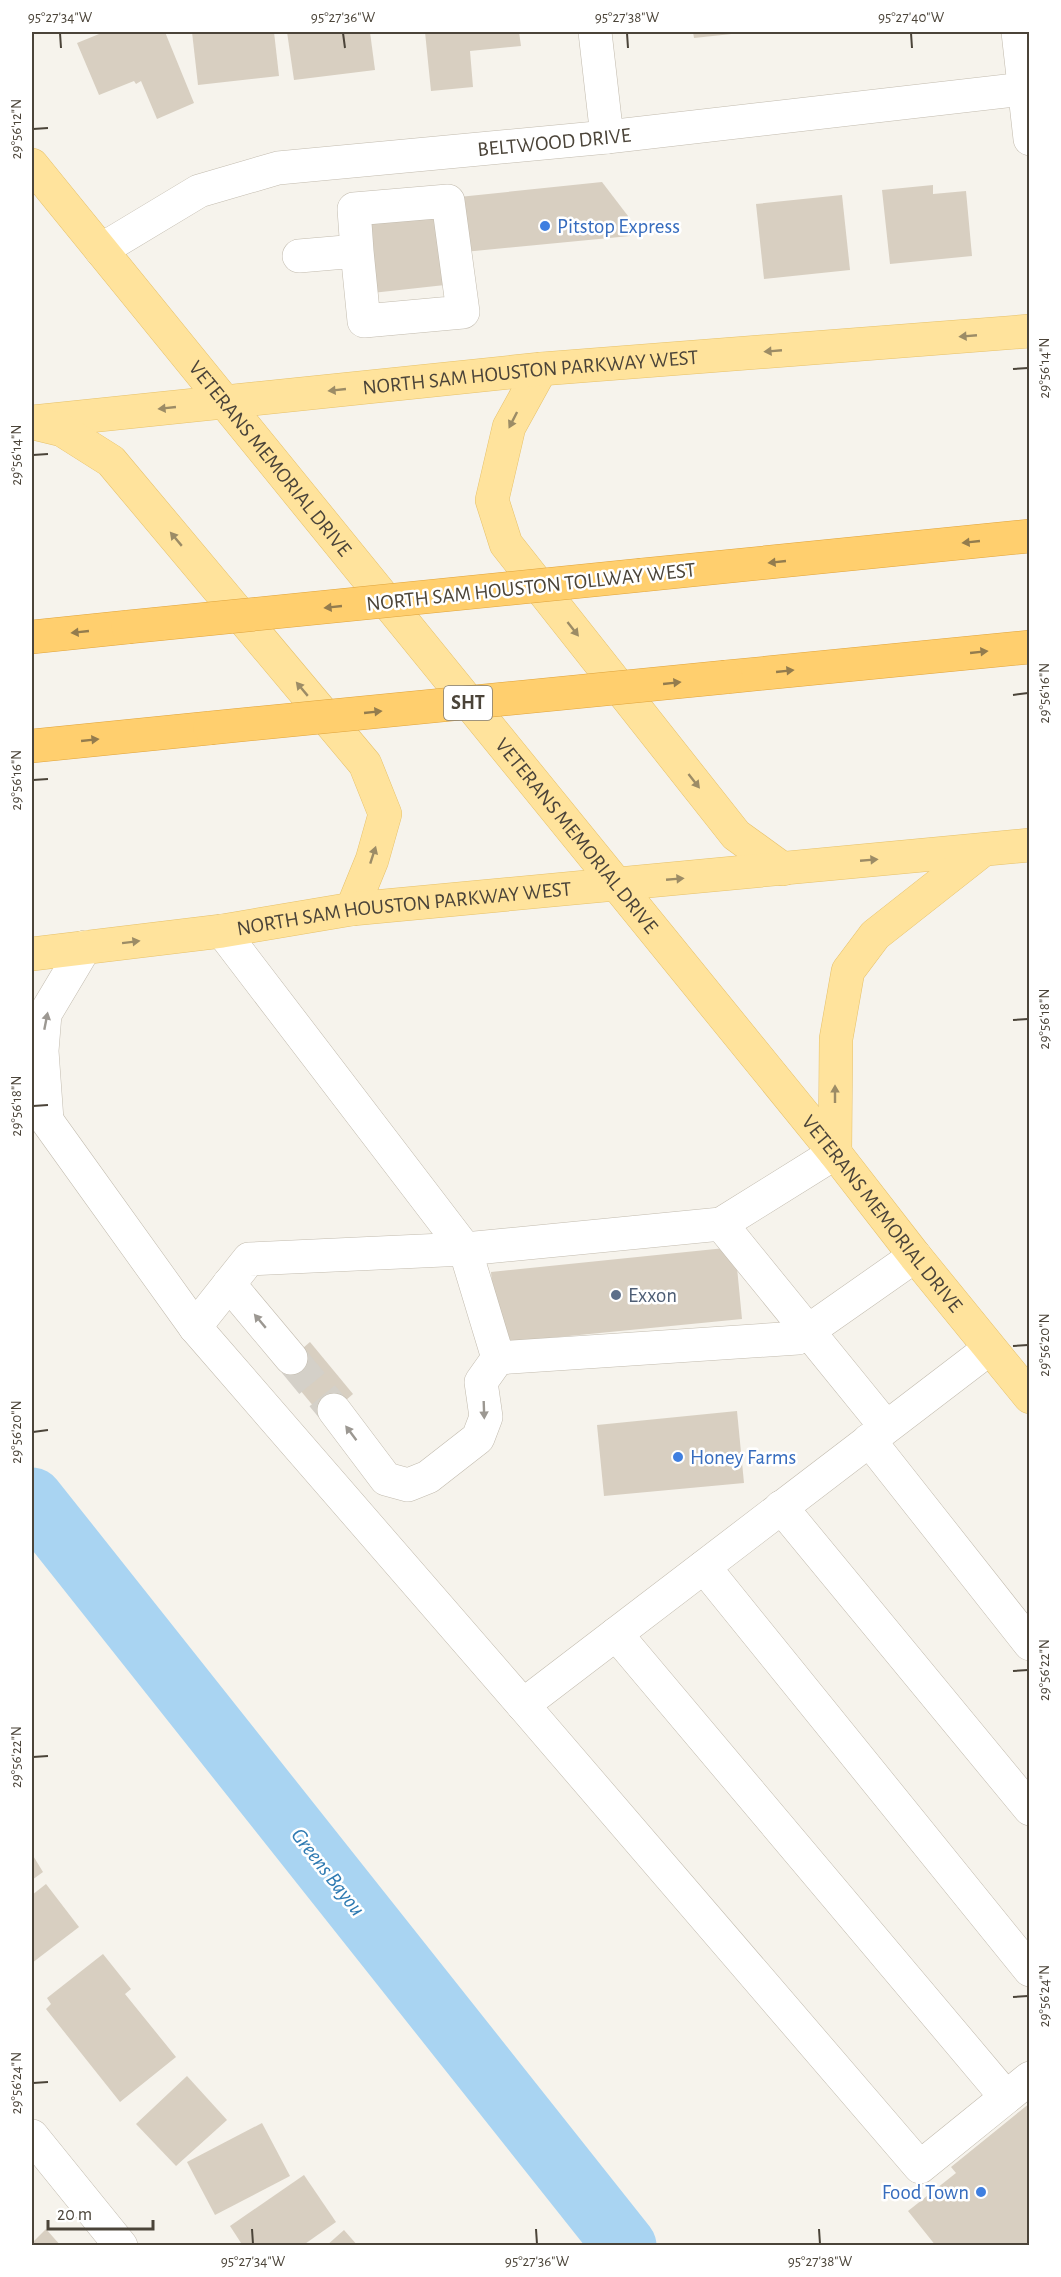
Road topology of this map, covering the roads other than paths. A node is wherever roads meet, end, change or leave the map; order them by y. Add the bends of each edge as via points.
1 (595, 32) edge
2 (1018, 32) edge
3 (1024, 89) junction
4 (607, 137) junction
5 (1029, 139) edge
6 (32, 165) edge
7 (101, 250) junction
8 (357, 251) junction
9 (299, 256) dead end
10 (1029, 331) edge
11 (541, 369) junction
12 (225, 402) junction
13 (32, 422) edge
14 (1029, 536) edge
15 (32, 637) edge
16 (1029, 647) edge
17 (32, 746) edge
18 (1029, 845) edge
19 (982, 850) junction
20 (783, 868) junction
21 (617, 884) junction
22 (352, 909) junction
23 (222, 931) junction
24 (85, 947) junction
25 (32, 954) edge
26 (39, 1110) edge
27 (835, 1153) junction
28 (721, 1224) junction
29 (465, 1249) junction
30 (915, 1256) junction
31 (229, 1284) junction
32 (195, 1327) junction
33 (808, 1330) junction
34 (989, 1349) junction
35 (291, 1358) tunnel mouth
36 (498, 1358) junction
37 (1029, 1397) edge
38 (334, 1410) tunnel mouth
39 (877, 1434) junction
40 (781, 1508) junction
41 (704, 1567) junction
42 (616, 1634) junction
43 (1029, 1644) edge
44 (523, 1705) junction
45 (1029, 1809) edge
46 (1029, 1970) edge
47 (1018, 2088) edge
48 (32, 2136) edge
49 (121, 2246) edge

1 - 4 street
2 - 3 street
3 - 4 street, BELTWOOD DRIVE
3 - 5 street
4 - 7 street, BELTWOOD DRIVE via 278,168 199,191
6 - 7 main road, VETERANS MEMORIAL DRIVE
7 - 12 main road, VETERANS MEMORIAL DRIVE
8 - 8 street via 364,321 463,312 448,201 354,208
8 - 9 street
10 -> 11 main road, NORTH SAM HOUSTON PARKWAY WEST
11 -> 12 main road, NORTH SAM HOUSTON PARKWAY WEST
11 -> 20 main road via 508,427 492,500 506,544 736,835
12 -> 13 main road, NORTH SAM HOUSTON PARKWAY WEST
12 - 21 main road, VETERANS MEMORIAL DRIVE
22 -> 13 main road via 385,814 365,764 111,461 62,430
14 -> 15 highway, NORTH SAM HOUSTON TOLLWAY WEST, bridge
17 -> 16 highway, SHT, bridge
18 - 19 main road, NORTH SAM HOUSTON PARKWAY WEST
20 -> 19 main road, NORTH SAM HOUSTON PARKWAY WEST
27 -> 19 main road via 836,1039 848,971 875,935
21 -> 20 main road, NORTH SAM HOUSTON PARKWAY WEST
21 - 22 main road, NORTH SAM HOUSTON PARKWAY WEST
21 - 27 main road, VETERANS MEMORIAL DRIVE
22 - 23 main road, NORTH SAM HOUSTON PARKWAY WEST
24 -> 23 main road, NORTH SAM HOUSTON PARKWAY WEST
23 - 29 street
24 - 25 main road, NORTH SAM HOUSTON PARKWAY WEST
26 -> 24 street via 45,1014
26 - 32 street
27 - 28 street
27 - 30 main road, VETERANS MEMORIAL DRIVE
28 - 29 street
28 - 33 street
29 - 31 street via 249,1259
29 - 36 street
30 - 33 street
30 - 34 main road, VETERANS MEMORIAL DRIVE
31 - 32 street
35 -> 31 street
32 - 44 street
33 - 36 street via 798,1338
33 - 39 street
34 - 37 main road, VETERANS MEMORIAL DRIVE
34 - 39 street
36 -> 38 street via 481,1382 486,1417 478,1438 428,1477 408,1485 386,1479
39 - 40 street
39 - 43 street
40 - 41 street
40 - 45 street
41 - 42 street
41 - 46 street
42 - 44 street
42 - 47 street
44 - 47 street via 920,2167
48 - 49 street

